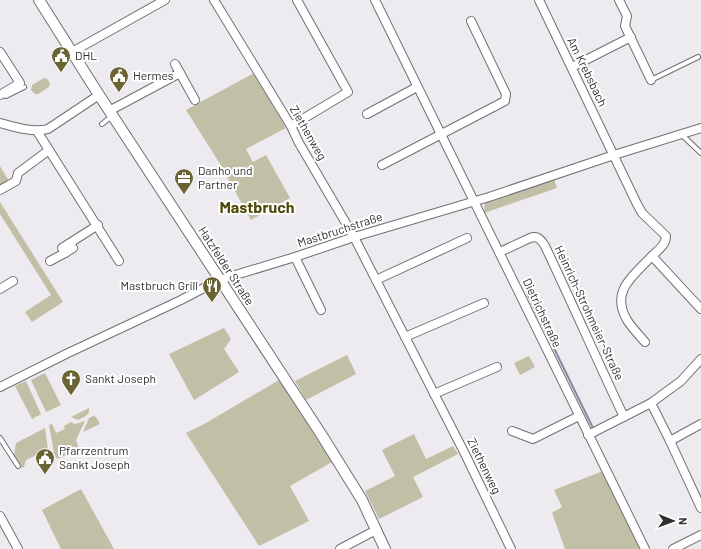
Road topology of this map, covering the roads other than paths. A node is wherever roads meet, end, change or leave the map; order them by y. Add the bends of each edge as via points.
1 (39, 0) edge
2 (165, 0) edge
3 (214, 0) edge
4 (297, 0) edge
5 (375, 0) edge
6 (539, 0) edge
7 (619, 0) edge
8 (471, 21) dead end
9 (631, 37) junction
10 (0, 52) edge
11 (72, 52) junction
12 (698, 57) dead end
13 (175, 64) dead end
14 (572, 68) junction
15 (180, 73) junction
16 (651, 80) joint
17 (24, 87) dead end
18 (417, 87) junction
19 (1, 94) edge
20 (99, 95) junction
21 (195, 100) dead end
22 (111, 114) junction
23 (367, 114) dead end
24 (0, 123) edge
25 (102, 124) dead end
26 (291, 126) junction
27 (701, 128) edge
28 (37, 131) junction
29 (441, 133) junction
30 (681, 135) junction
31 (49, 150) junction
32 (701, 153) edge
33 (614, 155) junction
34 (382, 164) dead end
35 (0, 190) edge
36 (473, 201) junction
37 (98, 226) junction
38 (354, 237) junction
39 (467, 238) dead end
40 (500, 252) junction
41 (652, 256) junction
42 (295, 257) junction
43 (120, 261) dead end
44 (50, 262) dead end
45 (219, 280) junction
46 (376, 280) junction
47 (13, 281) dead end
48 (0, 289) edge
49 (484, 303) dead end
50 (701, 309) edge
51 (321, 310) dead end
52 (405, 337) junction
53 (645, 342) dead end
54 (701, 359) edge
55 (497, 367) dead end
56 (0, 387) edge
57 (434, 394) junction
58 (650, 403) junction
59 (579, 416) junction
60 (624, 417) junction
61 (701, 424) edge
62 (512, 431) dead end
63 (588, 435) junction
64 (0, 438) edge
65 (670, 441) junction
66 (18, 466) dead end
67 (701, 508) edge
68 (0, 516) edge
69 (376, 530) junction
70 (701, 535) edge
71 (18, 549) edge
72 (340, 549) edge
73 (385, 549) edge
74 (511, 549) edge
75 (645, 549) edge
76 (673, 549) edge

1 - 11 street, Hatzfelder Straße
2 - 11 street
3 - 26 street, Ziethenweg
4 - 26 street via 348,92
5 - 18 street, Dietrichstraße
6 - 14 street, Am Krebsbach
7 - 9 street via 627,16 625,26
8 - 29 street via 506,94 505,101
9 - 14 street
9 - 16 street
10 - 19 street via 20,83
11 - 20 street, Hatzfelder Straße
12 - 16 lane
13 - 15 street
14 - 33 street, Am Krebsbach
15 - 21 street
15 - 22 street
17 - 19 lane via 6,96
18 - 23 street
18 - 29 street, Dietrichstraße
20 - 22 street, Hatzfelder Straße
20 - 28 street via 48,129
22 - 25 lane
22 - 45 street, Hatzfelder Straße
24 - 28 street
26 - 38 street, Ziethenweg
27 - 30 street, Mastbruchstraße
28 - 31 street
29 - 34 street
29 - 36 street, Dietrichstraße
30 - 32 lane
30 - 33 street, Mastbruchstraße
31 - 35 street via 18,173 16,180
31 - 37 street
33 - 36 street, Mastbruchstraße
33 - 41 street, Am Krebsbach via 642,213 666,236 664,244
36 - 38 street, Mastbruchstraße
36 - 40 street, Dietrichstraße
37 - 43 street
37 - 44 street via 70,243 73,248
38 - 42 street, Mastbruchstraße
38 - 46 street, Ziethenweg
39 - 46 street
40 - 59 street, Dietrichstraße
40 - 60 street, Heinrich-Strohmeier-Straße via 534,236 541,239
41 - 50 street
41 - 53 street via 629,280 621,294 620,302 627,320
42 - 45 street, Mastbruchstraße
42 - 51 street
45 - 56 street, Mastbruchstraße
45 - 69 street, Hatzfelder Straße via 321,434 362,500
46 - 52 street, Ziethenweg
47 - 48 street
49 - 52 street
52 - 57 street, Ziethenweg
54 - 58 street via 681,381
55 - 57 street
57 - 74 street, Ziethenweg
58 - 60 street
58 - 65 street
59 - 62 street via 532,439
59 - 63 street, Dietrichstraße
60 - 63 street
61 - 65 street
63 - 75 street, Dietrichstraße
64 - 66 lane
65 - 67 street
68 - 71 street
69 - 72 street
69 - 73 street, Hatzfelder Straße
70 - 76 street

